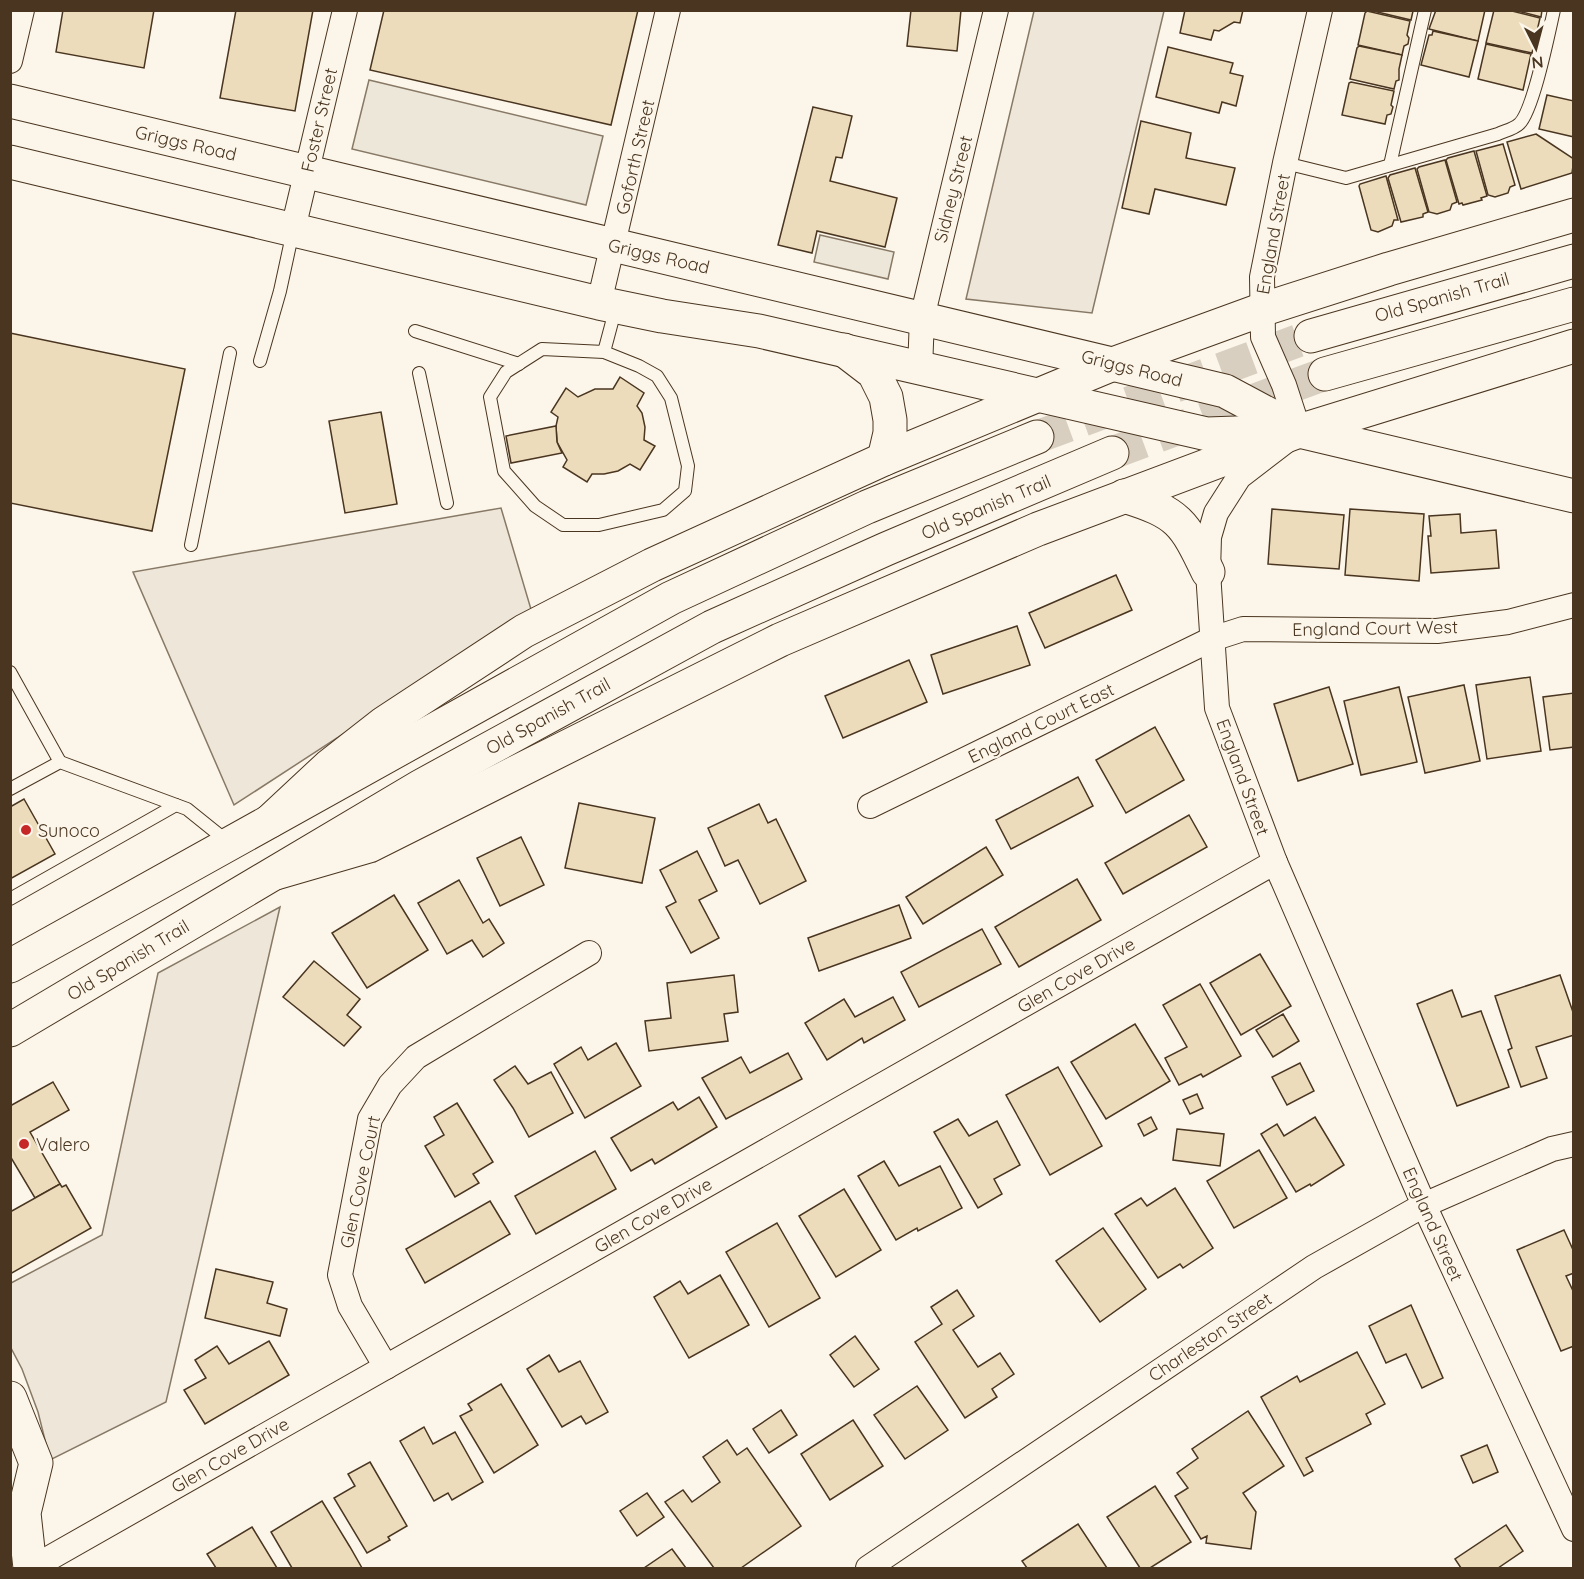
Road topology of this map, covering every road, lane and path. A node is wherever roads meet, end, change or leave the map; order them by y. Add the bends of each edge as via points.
1 (22, 10) edge
2 (345, 10) edge
3 (668, 10) edge
4 (996, 10) edge
5 (1320, 10) edge
6 (1425, 10) edge
7 (1554, 10) edge
8 (10, 61) edge
9 (10, 101) edge
10 (10, 162) edge
11 (1285, 163) junction
12 (1390, 165) junction
13 (307, 171) junction
14 (1574, 215) edge
15 (293, 229) junction
16 (614, 245) junction
17 (1574, 261) edge
18 (608, 304) junction
19 (1574, 304) edge
20 (1261, 310) junction
21 (922, 318) junction
22 (415, 331) dead end
23 (1311, 336) tunnel mouth
24 (1574, 346) edge
25 (844, 350) junction
26 (604, 352) junction
27 (230, 353) dead end
28 (260, 361) dead end
29 (519, 364) junction
30 (1113, 364) junction
31 (920, 369) junction
32 (419, 374) dead end
33 (1325, 374) tunnel mouth
34 (1038, 396) junction
35 (1299, 431) junction
36 (1037, 437) tunnel mouth
37 (1112, 453) tunnel mouth
38 (884, 459) junction
39 (1124, 496) junction
40 (1574, 496) edge
41 (447, 503) dead end
42 (191, 545) dead end
43 (1208, 572) junction
44 (1574, 605) edge
45 (1212, 639) junction
46 (10, 672) edge
47 (60, 762) junction
48 (10, 789) edge
49 (176, 805) junction
50 (870, 806) dead end
51 (270, 821) junction
52 (230, 844) junction
53 (1275, 862) junction
54 (263, 880) junction
55 (10, 899) edge
56 (589, 953) dead end
57 (10, 966) edge
58 (10, 1030) edge
59 (1574, 1144) edge
60 (1424, 1205) junction
61 (386, 1367) junction
62 (10, 1398) edge
63 (17, 1504) edge
64 (1574, 1529) edge
65 (31, 1569) edge
66 (868, 1569) edge

1 - 8 street
2 - 13 street, Foster Street
3 - 16 street, Goforth Street
4 - 21 street, Sidney Street
5 - 11 street, England Street
6 - 12 lane
7 - 12 lane via 1531,100 1519,125
9 - 13 main road, Griggs Road
10 - 15 main road, Griggs Road
11 - 12 lane via 1346,178
11 - 20 street, England Street via 1262,277
13 - 15 street, Foster Street
13 - 16 main road, Griggs Road
14 - 20 main road
15 - 18 main road, Griggs Road
15 - 28 lane
16 - 18 street, Goforth Street
16 - 21 main road, Griggs Road
17 - 23 main road, Old Spanish Trail
18 - 25 main road, Griggs Road
18 - 26 lane
19 - 33 main road
20 - 30 main road
20 - 35 street, England Street via 1263,337
21 - 30 main road, Griggs Road
21 - 31 street, Sidney Street
22 - 29 lane
24 - 35 main road
25 - 31 main road, Griggs Road
25 - 38 main road via 874,373 886,397 890,433
26 - 29 lane via 542,349
26 - 29 lane via 657,376 671,398 688,466 685,491 663,510 598,525 563,525 535,506 504,471 490,397 506,372
27 - 42 lane
30 - 34 main road
30 - 35 main road, Griggs Road via 1225,391
31 - 34 main road, Griggs Road
32 - 41 lane
34 - 35 main road, Griggs Road via 1208,434
34 - 38 main road
35 - 39 main road
35 - 40 main road, Griggs Road
35 - 43 street, England Street via 1239,477 1227,495 1216,513 1209,537
36 - 51 main road via 867,507 671,598
37 - 54 main road, Old Spanish Trail via 712,627 421,786
38 - 51 main road via 652,565 524,631 384,723 329,766
39 - 43 main road via 1171,514 1190,536
39 - 54 main road via 780,640 369,846
43 - 45 street, England Street
44 - 45 street, England Court West via 1508,622 1437,631 1243,630
45 - 50 street, England Court East
45 - 53 street, England Street via 1217,708
46 - 47 lane
47 - 48 lane
47 - 49 lane
49 - 52 lane via 199,817
49 - 55 lane
51 - 52 main road
52 - 54 main road
52 - 57 main road
53 - 60 street, England Street
53 - 61 street, Glen Cove Drive
54 - 58 main road, Old Spanish Trail
56 - 61 street, Glen Cove Court via 416,1057 390,1085 370,1119 340,1275 350,1306
59 - 60 street, Charleston Street via 1552,1149
60 - 64 street, England Street
60 - 66 street, Charleston Street via 1314,1267
61 - 65 street, Glen Cove Drive
62 - 63 main road via 36,1464
63 - 65 main road

